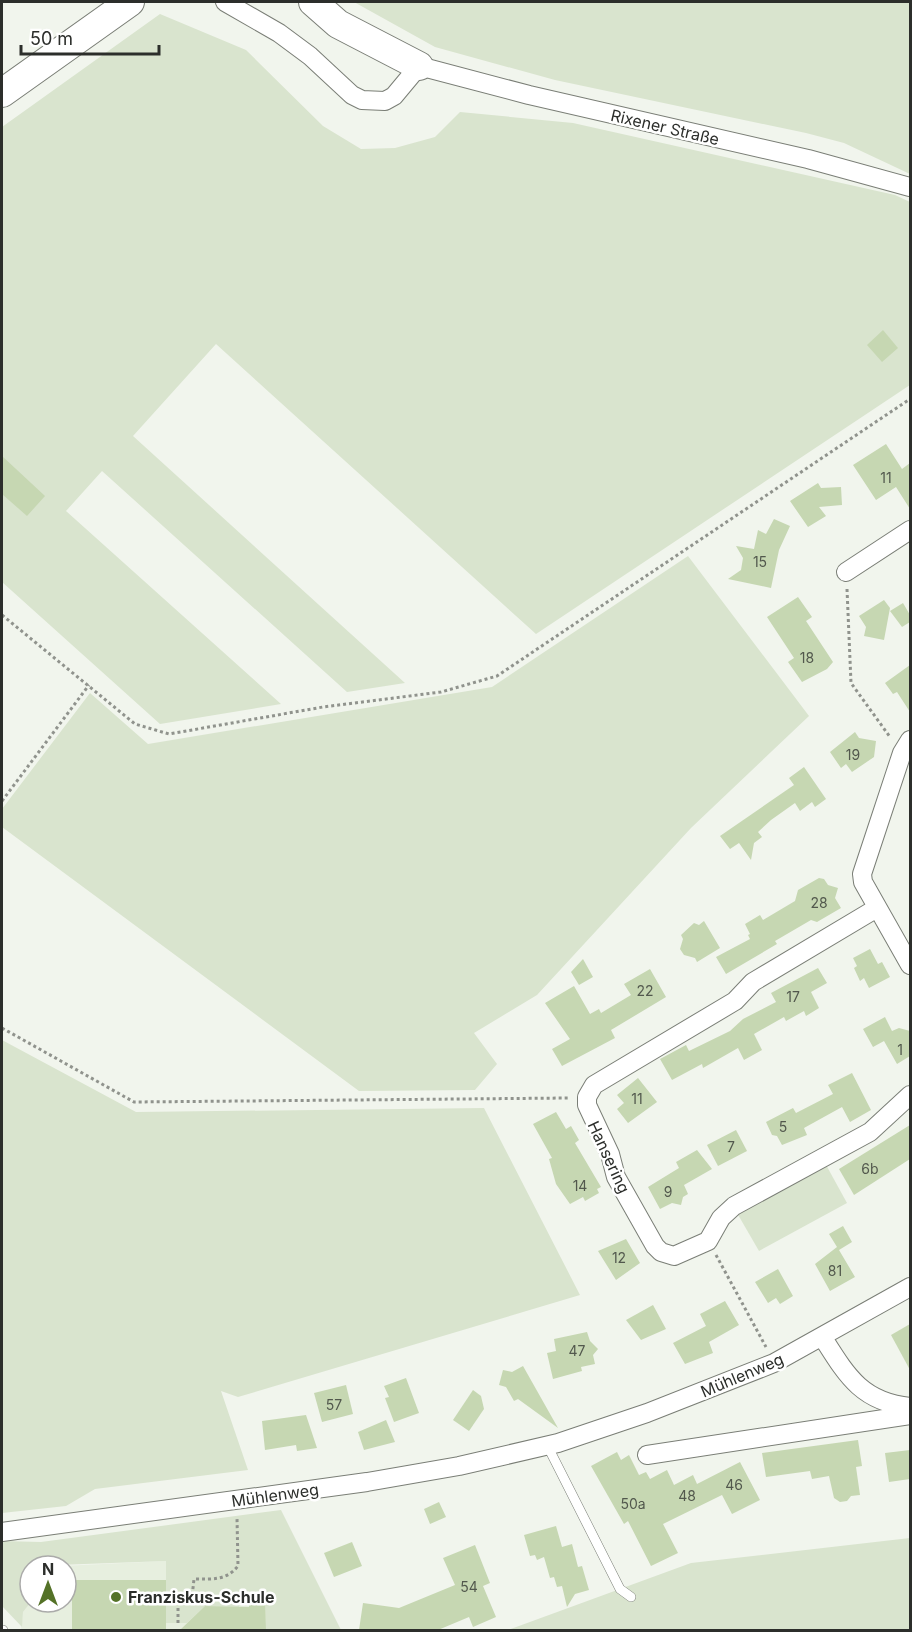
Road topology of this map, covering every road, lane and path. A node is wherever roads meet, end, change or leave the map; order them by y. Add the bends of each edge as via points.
1 (130, 2) edge
2 (225, 2) edge
3 (314, 2) edge
4 (419, 66) junction
5 (2, 93) edge
6 (910, 187) edge
7 (910, 399) edge
8 (910, 530) edge
9 (846, 572) joint
10 (2, 615) edge
11 (89, 685) junction
12 (906, 747) edge
13 (2, 801) edge
14 (877, 908) junction
15 (910, 965) edge
16 (2, 1028) edge
17 (910, 1095) edge
18 (587, 1097) junction
19 (708, 1241) junction
20 (910, 1287) edge
21 (823, 1338) junction
22 (774, 1363) junction
23 (910, 1407) edge
24 (910, 1415) edge
25 (546, 1445) junction
26 (647, 1455) dead end
27 (236, 1501) junction
28 (2, 1532) edge
29 (631, 1597) dead end
30 (178, 1623) dead end

1 - 5 main road
2 - 4 street via 279,33 362,100 385,101 394,96
3 - 4 main road via 338,24
4 - 6 street, Rixener Straße
7 - 11 path via 497,676 441,692 323,707 169,734 135,723
8 - 9 street
9 - 12 path via 851,683
10 - 11 path
11 - 13 path
12 - 14 street via 862,868 863,882
14 - 15 street
14 - 18 street, Hansering via 753,982 735,1001 594,1086
16 - 18 path via 134,1102
17 - 19 street via 870,1132 734,1206 721,1218
18 - 19 street, Hansering via 588,1111 610,1154 616,1177 655,1246 674,1256
19 - 22 path
20 - 21 street, Mühlenweg
21 - 22 street, Mühlenweg
21 - 23 street via 856,1386 882,1401
22 - 25 street, Mühlenweg via 647,1413
24 - 26 street
25 - 27 street, Mühlenweg via 412,1474
25 - 29 lane via 620,1590
27 - 28 street, Mühlenweg
27 - 30 path via 238,1566 231,1575 219,1579 194,1579 192,1597 178,1597

